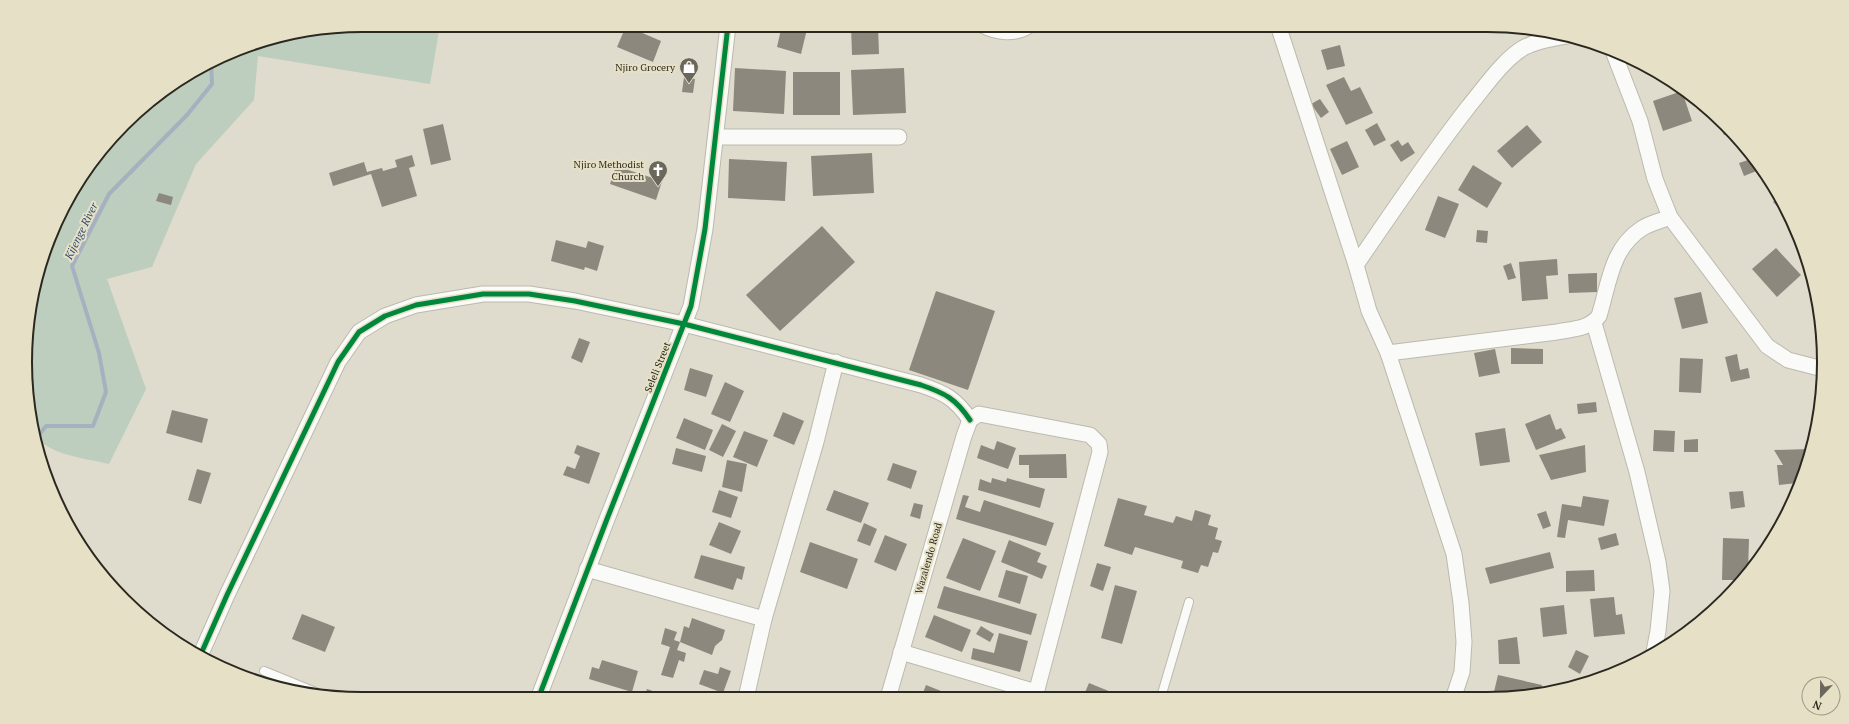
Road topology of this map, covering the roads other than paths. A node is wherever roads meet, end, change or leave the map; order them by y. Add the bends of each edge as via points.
1 (727, 32) edge
2 (1280, 32) edge
3 (1554, 39) edge
4 (1616, 58) edge
5 (716, 137) junction
6 (899, 137) dead end
7 (1670, 217) junction
8 (1356, 265) junction
9 (1594, 323) junction
10 (684, 324) junction
11 (1388, 353) junction
12 (836, 362) junction
13 (1817, 367) edge
14 (970, 420) junction
15 (587, 569) junction
16 (1189, 602) dead end
17 (764, 619) junction
18 (1655, 646) edge
19 (202, 651) edge
20 (901, 652) junction
21 (264, 671) dead end
22 (302, 687) edge
23 (541, 692) edge
24 (747, 692) edge
25 (890, 692) edge
26 (1030, 692) edge
27 (1037, 692) edge
28 (1162, 692) edge
29 (1455, 692) edge

1 - 5 street, Seleli Street
2 - 8 street
3 - 8 street via 1524,48 1500,70 1435,149
4 - 7 street via 1640,121 1655,179
5 - 6 street
5 - 10 street, Seleli Street via 705,229 691,306
7 - 9 street via 1641,229 1625,243 1613,262 1599,316
7 - 13 street via 1767,346 1788,360
8 - 11 street via 1369,311
9 - 11 street via 1557,332
9 - 18 street via 1637,472 1658,562 1662,591
10 - 12 street
10 - 15 street, Seleli Street
10 - 19 street via 529,294 482,294 416,305 385,316 358,332 338,362 317,404
11 - 29 street via 1454,554 1464,642 1462,672
12 - 14 street via 939,391 952,398
12 - 17 street via 816,442
14 - 20 street, Wazalendo Road
14 - 27 street via 979,414 1063,429 1090,435 1099,444 1097,466
15 - 17 street
15 - 23 street, Seleli Street
16 - 28 lane
17 - 24 street
20 - 25 street, Wazalendo Road
20 - 26 street
21 - 22 lane

